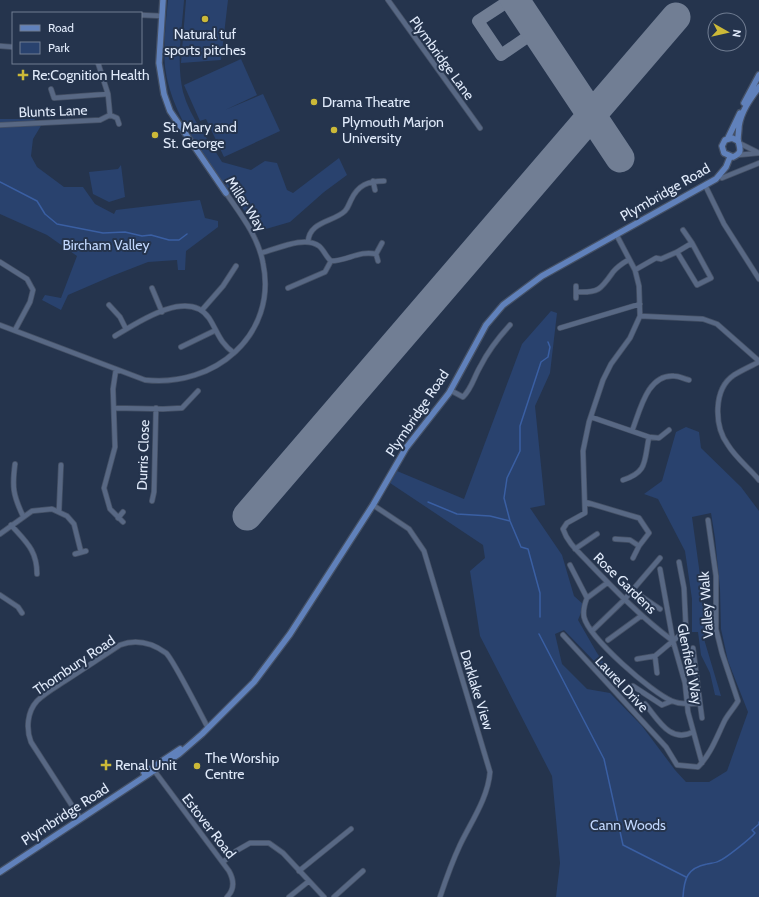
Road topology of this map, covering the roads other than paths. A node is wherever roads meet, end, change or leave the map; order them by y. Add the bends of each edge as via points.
1 (163, 0) edge
2 (388, 0) edge
3 (142, 15) edge
4 (162, 16) junction
5 (0, 46) edge
6 (12, 46) edge
7 (98, 64) edge
8 (759, 75) edge
9 (759, 87) edge
10 (51, 89) dead end
11 (108, 94) junction
12 (108, 116) junction
13 (119, 124) dead end
14 (0, 125) edge
15 (480, 128) dead end
16 (728, 138) junction
17 (739, 142) junction
18 (758, 153) edge
19 (738, 155) junction
20 (730, 157) junction
21 (759, 163) edge
22 (722, 178) dead end
23 (373, 181) junction
24 (384, 181) dead end
25 (705, 185) junction
26 (375, 190) dead end
27 (226, 194) joint
28 (683, 230) dead end
29 (616, 234) junction
30 (308, 242) junction
31 (382, 243) dead end
32 (692, 243) junction
33 (678, 252) junction
34 (261, 253) junction
35 (376, 254) junction
36 (628, 260) junction
37 (331, 261) junction
38 (378, 261) dead end
39 (0, 262) edge
40 (236, 266) dead end
41 (635, 270) junction
42 (759, 279) edge
43 (576, 286) dead end
44 (152, 288) dead end
45 (288, 288) dead end
46 (577, 292) junction
47 (576, 298) dead end
48 (640, 304) junction
49 (108, 305) dead end
50 (202, 310) junction
51 (162, 312) junction
52 (640, 316) junction
53 (0, 325) edge
54 (510, 325) dead end
55 (560, 328) dead end
56 (126, 329) junction
57 (15, 330) junction
58 (214, 331) junction
59 (115, 336) dead end
60 (181, 347) dead end
61 (234, 352) junction
62 (759, 362) edge
63 (116, 369) junction
64 (689, 380) dead end
65 (450, 390) junction
66 (198, 391) dead end
67 (114, 408) junction
68 (156, 408) junction
69 (591, 417) junction
70 (669, 430) dead end
71 (632, 431) junction
72 (649, 437) junction
73 (15, 464) dead end
74 (61, 465) dead end
75 (623, 480) dead end
76 (759, 480) edge
77 (147, 496) dead end
78 (585, 502) junction
79 (373, 505) junction
80 (59, 511) junction
81 (123, 512) dead end
82 (23, 516) junction
83 (118, 518) junction
84 (708, 520) dead end
85 (123, 522) dead end
86 (11, 525) junction
87 (0, 534) edge
88 (597, 534) dead end
89 (615, 539) dead end
90 (639, 546) junction
91 (574, 549) junction
92 (75, 554) dead end
93 (633, 558) dead end
94 (660, 558) dead end
95 (679, 562) dead end
96 (570, 565) dead end
97 (660, 570) dead end
98 (37, 574) dead end
99 (607, 583) junction
100 (632, 590) junction
101 (0, 595) edge
102 (587, 598) junction
103 (624, 600) junction
104 (660, 609) dead end
105 (22, 613) dead end
106 (641, 616) junction
107 (593, 630) junction
108 (563, 636) dead end
109 (608, 640) dead end
110 (674, 641) junction
111 (693, 648) dead end
112 (655, 656) junction
113 (637, 659) dead end
114 (657, 673) dead end
115 (633, 686) dead end
116 (672, 702) junction
117 (700, 702) junction
118 (644, 704) dead end
119 (688, 704) junction
120 (702, 718) dead end
121 (208, 728) junction
122 (693, 732) junction
123 (702, 763) junction
124 (153, 769) junction
125 (79, 817) junction
126 (351, 829) dead end
127 (223, 862) junction
128 (0, 868) edge
129 (299, 871) junction
130 (363, 871) dead end
131 (0, 872) edge
132 (309, 881) junction
133 (227, 897) edge
134 (289, 897) edge
135 (324, 897) edge
136 (334, 897) edge
137 (440, 897) edge

1 - 4 main road, Miller Way
2 - 15 street, Plymbridge Lane
3 - 4 street
4 - 27 main road, Miller Way via 159,63 164,94 170,111
5 - 6 street
7 - 11 street
8 - 16 main road
9 - 17 main road via 743,113 739,124
10 - 11 street via 54,98
11 - 12 street
12 - 13 street via 117,118
12 - 14 street, Blunts Lane via 100,120 67,123
16 - 17 main road
16 - 20 main road, Plymbridge Road via 723,143 722,150
17 - 18 street
17 - 19 main road
18 - 19 street
18 - 21 street
19 - 20 main road
20 - 25 main road, Plymbridge Road via 716,179
21 - 22 street, Plymbridge Road
23 - 24 street
23 - 26 street
23 - 30 street via 358,189 345,211 311,231
25 - 29 main road, Plymbridge Road
25 - 42 street via 724,224
27 - 34 street, Miller Way via 252,232
28 - 32 street
29 - 36 street
29 - 65 main road, Plymbridge Road via 542,276 503,305 486,325
30 - 34 street via 298,242
30 - 37 street via 320,247
31 - 35 street
32 - 33 street
32 - 33 street via 711,278 697,285
33 - 41 street via 661,259 656,258
34 - 61 street, Miller Way via 265,285 261,309 252,331
35 - 37 street via 364,252 344,260
35 - 38 street
36 - 41 street
36 - 46 street via 614,271 608,282 600,289 588,293
37 - 45 street via 325,272
39 - 57 street via 27,279 33,290 33,295
40 - 50 street
41 - 48 street
43 - 46 street
44 - 51 street
46 - 47 street
48 - 52 street
48 - 55 street
49 - 56 street via 120,317
50 - 51 street via 180,305
50 - 58 street
51 - 56 street
52 - 62 street via 703,319 717,324
52 - 69 street via 630,338 603,380
53 - 57 street, Miller Way
54 - 65 street via 494,342 470,390 463,397
56 - 59 street
57 - 63 street, Miller Way
58 - 60 street
58 - 61 street
61 - 63 street, Miller Way via 210,370 182,380 145,380
62 - 76 street via 734,375 724,386 718,401 721,428 727,445
63 - 67 street
64 - 71 street via 674,376 654,382
65 - 79 main road, Plymbridge Road via 406,448
66 - 68 street via 182,408
67 - 68 street
67 - 83 street via 115,447 104,488 110,509
68 - 77 street, Durris Close via 152,500
69 - 71 street
69 - 78 street via 583,451
70 - 72 street via 659,438
71 - 72 street
72 - 75 street via 641,471
73 - 82 street via 14,496
74 - 80 street
78 - 90 street via 639,518 649,533
78 - 91 street, Rose Gardens via 585,513 567,523 563,529
79 - 121 main road, Plymbridge Road via 290,634 254,682
79 - 137 street, Darklake View via 409,529 424,551 490,772 485,794 460,845
80 - 82 street via 37,510
80 - 92 street via 74,524 83,551
81 - 83 street
82 - 86 street
83 - 85 street
84 - 123 street, Valley Walk via 716,576 716,629 738,701
86 - 87 street
86 - 98 street via 33,551
88 - 91 street
89 - 90 street via 630,540
90 - 93 street
91 - 99 street, Rose Gardens
94 - 100 street
95 - 110 street via 687,625 686,630
96 - 102 street
97 - 110 street, Glenfield Way
99 - 102 street
99 - 103 street, Rose Gardens
100 - 103 street
100 - 104 street
101 - 105 street via 18,607
102 - 107 street via 584,616
103 - 106 street, Rose Gardens
103 - 107 street
106 - 109 street
106 - 110 street, Rose Gardens
107 - 116 street via 612,655
108 - 123 street, Laurel Drive via 666,747 677,765 698,767
110 - 112 street
110 - 119 street, Glenfield Way
111 - 117 street
112 - 113 street
112 - 114 street
115 - 116 street via 662,705
116 - 119 street
117 - 119 street
117 - 120 street
118 - 122 street via 670,733 679,736
119 - 122 street, Glenfield Way
121 - 124 main road, Plymbridge Road via 179,754
121 - 125 street, Thornbury Road via 167,654 148,643 128,642 120,645 37,701 28,722 31,742
122 - 123 street, Glenfield Way
124 - 125 main road, Plymbridge Road
124 - 127 street, Estover Road
125 - 128 main road, Plymbridge Road
125 - 131 main road, Plymbridge Road
126 - 129 street
127 - 129 street via 250,843 264,843 278,849
127 - 133 street, Estover Road via 234,883
129 - 132 street
130 - 136 street
132 - 134 street
132 - 135 street

